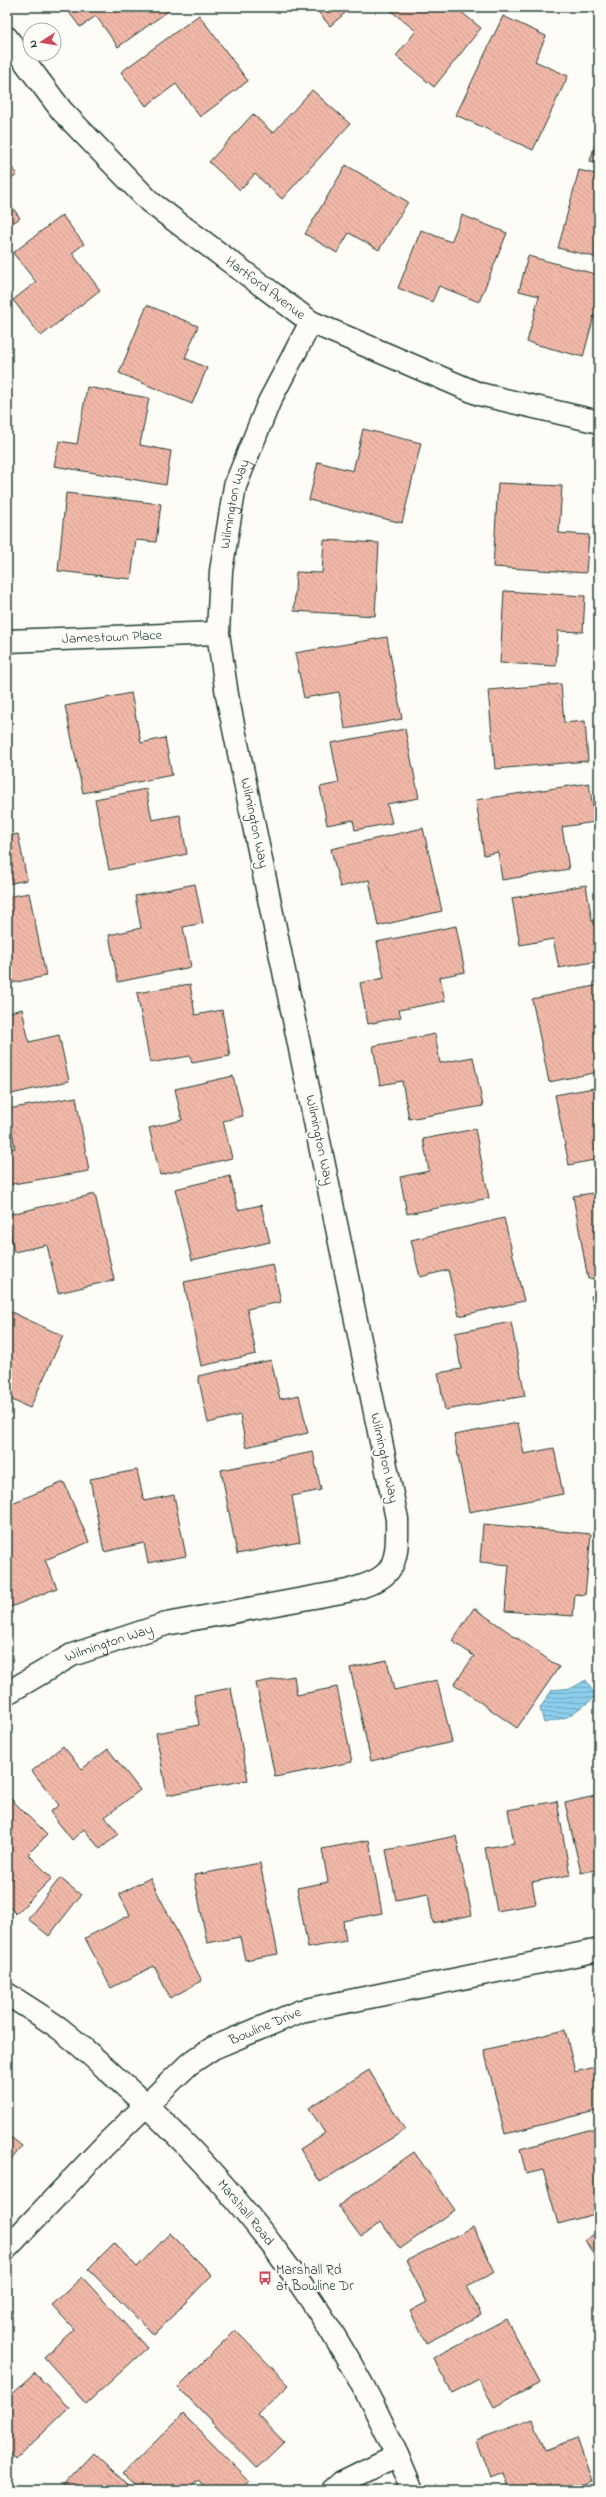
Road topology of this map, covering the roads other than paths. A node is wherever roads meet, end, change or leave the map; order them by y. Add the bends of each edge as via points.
1 (7, 38) edge
2 (311, 322) junction
3 (599, 422) edge
4 (218, 633) junction
5 (7, 641) edge
6 (7, 1693) edge
7 (599, 1950) edge
8 (7, 1994) edge
9 (146, 2105) junction
10 (7, 2248) edge
11 (397, 2455) junction
12 (333, 2490) edge
13 (412, 2490) edge

1 - 2 street, Hartford Avenue via 62,111 150,202
2 - 3 street, Hartford Avenue via 479,394
2 - 4 street, Wilmington Way via 269,402 235,486 221,571
4 - 5 street, Jamestown Place
4 - 6 street, Wilmington Way via 227,695 397,1519 398,1546 391,1569 374,1583 347,1591 166,1624 72,1655
7 - 9 street, Bowline Drive via 301,2011 213,2048 189,2064
8 - 9 street, Marshall Road via 59,2029
9 - 10 street, Bowline Drive
9 - 11 street, Marshall Road via 240,2204 295,2274 362,2382
11 - 12 street via 342,2482
11 - 13 street, Marshall Road

